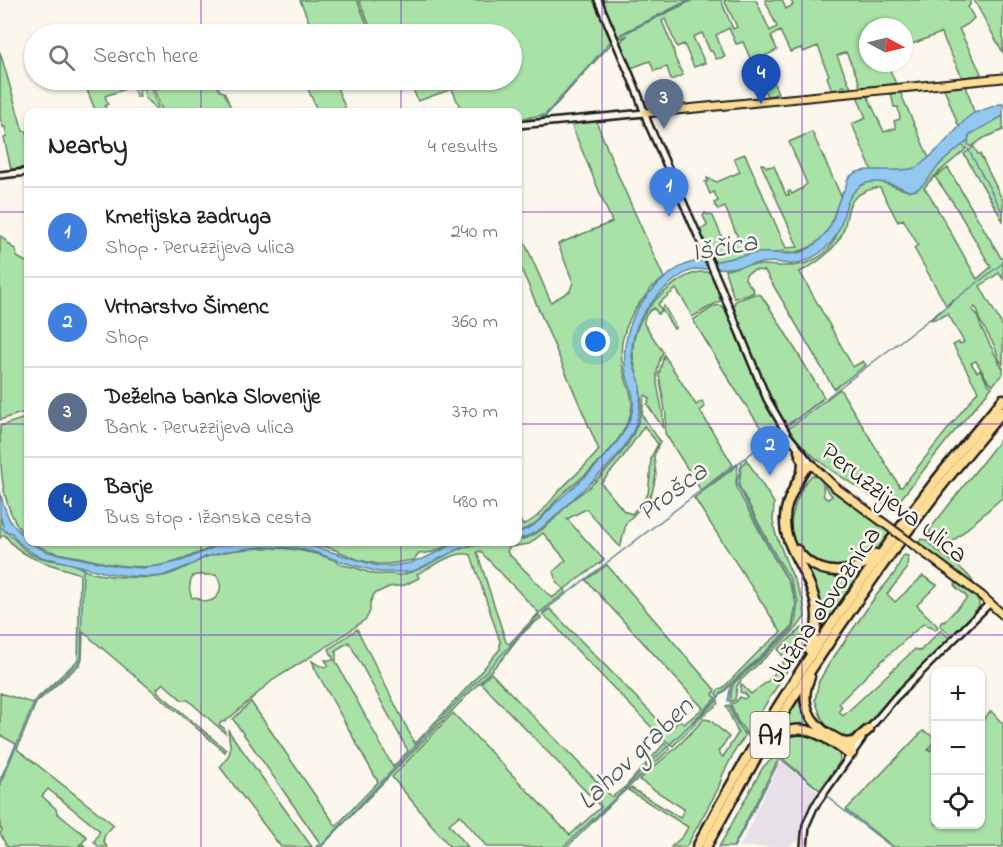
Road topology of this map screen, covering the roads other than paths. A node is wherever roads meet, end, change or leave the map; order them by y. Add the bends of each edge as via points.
1 (598, 0) edge
2 (1003, 78) edge
3 (645, 113) junction
4 (522, 125) edge
5 (24, 172) edge
6 (0, 175) edge
7 (1003, 399) edge
8 (1003, 411) edge
9 (799, 451) junction
10 (812, 466) junction
11 (802, 473) junction
12 (888, 545) junction
13 (990, 603) junction
14 (1003, 615) edge
15 (825, 648) junction
16 (795, 680) junction
17 (869, 729) junction
18 (844, 743) junction
19 (851, 754) junction
20 (719, 824) junction
21 (698, 847) edge
22 (706, 847) edge
23 (804, 847) edge

1 - 3 street, Peruzzijeva ulica
2 - 3 main road
3 - 4 street
3 - 9 street, Peruzzijeva ulica via 767,399
5 - 6 street
7 - 12 highway, Južna obvoznica / A1
8 - 15 highway, Južna obvoznica / A1 via 934,495
9 - 10 street, Peruzzijeva ulica
9 - 11 highway
10 - 11 highway
10 - 12 highway via 794,496 788,516 792,542 802,556 825,570 845,571 865,564 882,546
10 - 13 main road, Peruzzijeva ulica, bridge
11 - 16 highway via 788,503 785,526 813,591 817,622 812,644
12 - 16 highway, Južna obvoznica / A1
13 - 14 main road, Peruzzijeva ulica
13 - 17 street
15 - 18 highway via 808,682 806,705 821,729
15 - 20 highway, Južna obvoznica / A1
16 - 21 highway, Južna obvoznica / A1
17 - 18 highway via 854,742
17 - 19 street
18 - 19 highway
19 - 20 highway via 813,732 799,729 782,734 766,748
19 - 23 street via 809,817
20 - 22 highway, Južna obvoznica / A1

